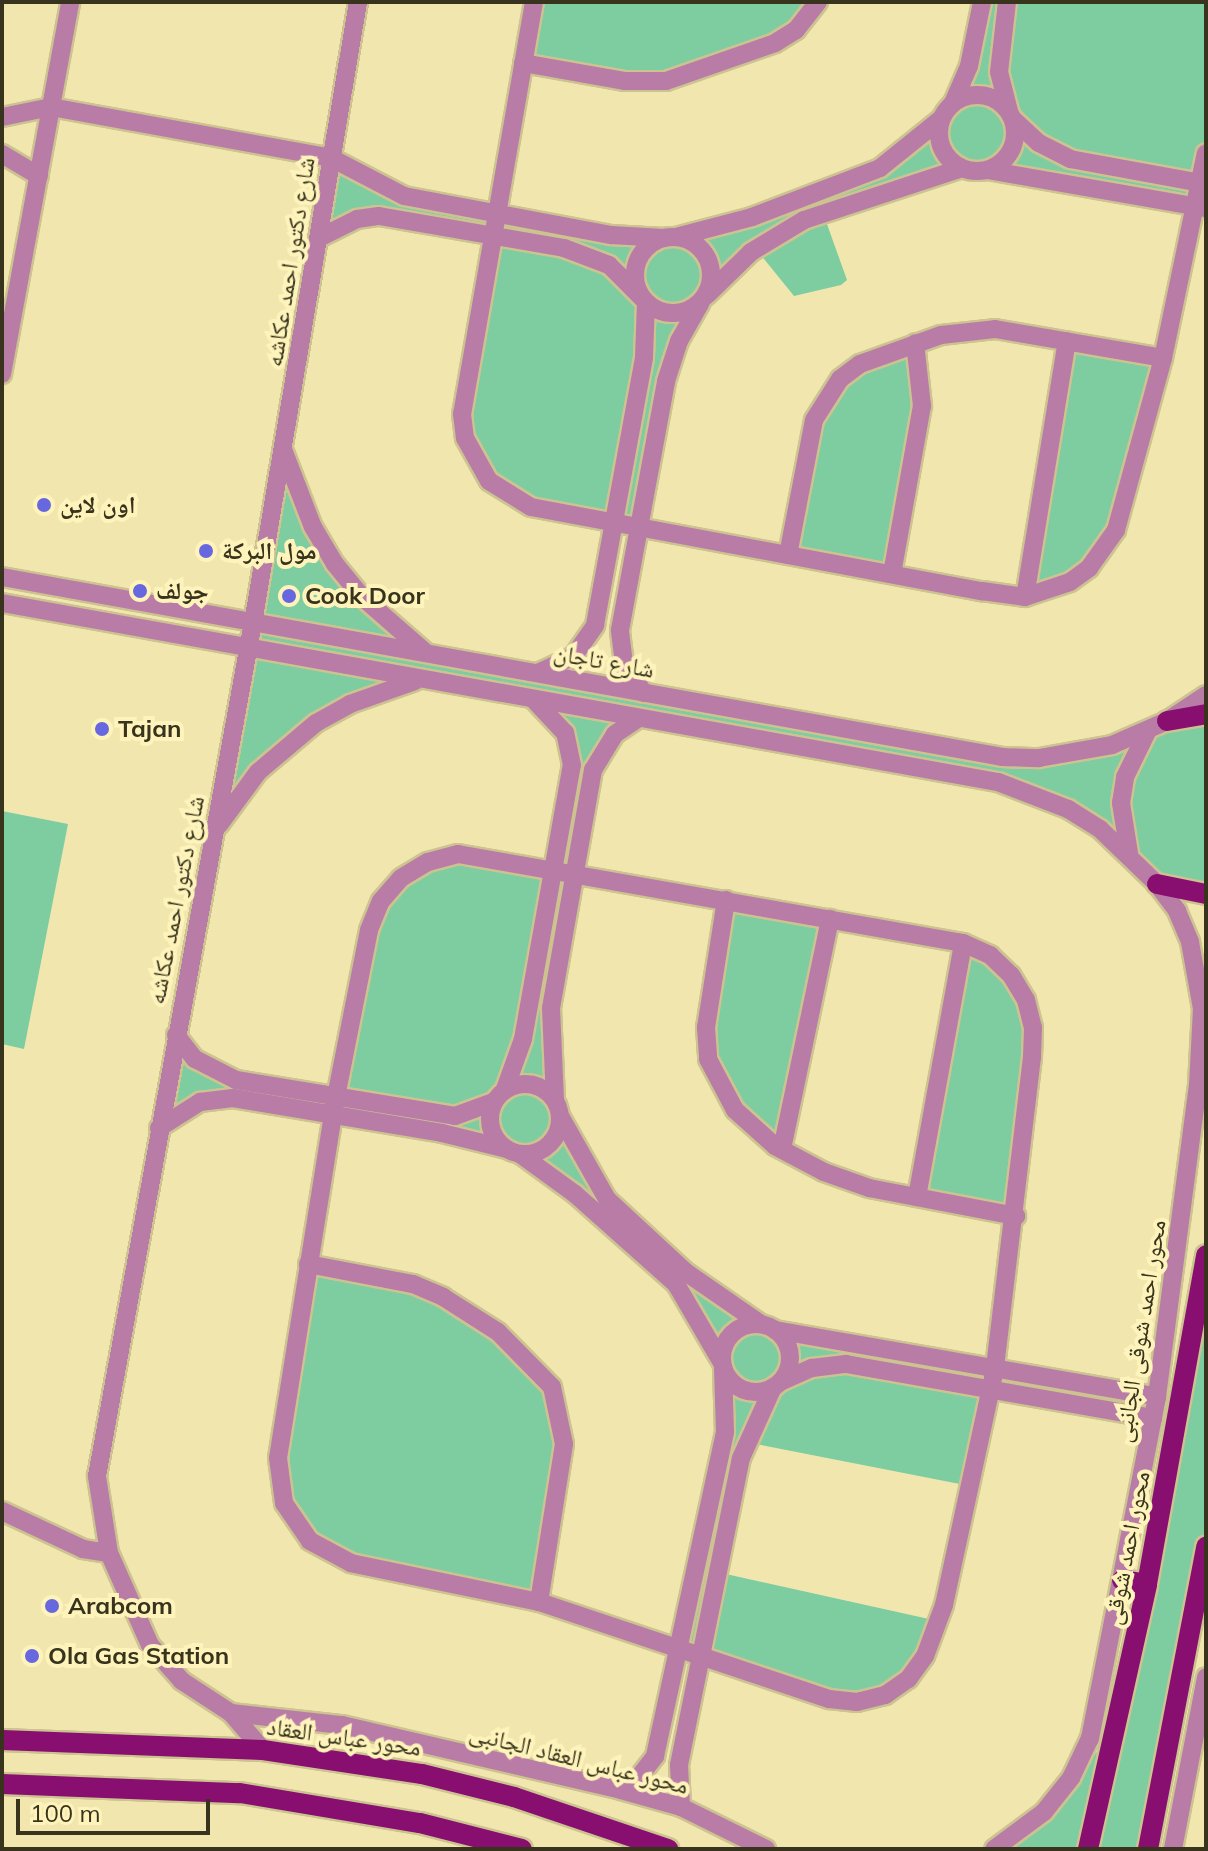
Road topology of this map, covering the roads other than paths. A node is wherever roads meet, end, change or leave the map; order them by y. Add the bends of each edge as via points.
1 (70, 2) edge
2 (358, 2) edge
3 (534, 2) edge
4 (818, 2) edge
5 (982, 2) edge
6 (1007, 2) edge
7 (523, 63) junction
8 (953, 103) junction
9 (51, 107) junction
10 (1011, 115) junction
11 (2, 117) edge
12 (941, 119) junction
13 (1206, 153) edge
14 (2, 154) edge
15 (331, 158) junction
16 (962, 168) junction
17 (987, 170) junction
18 (39, 176) junction
19 (1203, 184) edge
20 (1200, 207) edge
21 (495, 213) junction
22 (491, 235) junction
23 (670, 237) junction
24 (319, 238) junction
25 (703, 299) junction
26 (644, 300) junction
27 (1067, 341) junction
28 (915, 343) junction
29 (1163, 358) junction
30 (2, 374) edge
31 (283, 447) junction
32 (614, 522) junction
33 (639, 527) junction
34 (788, 555) junction
35 (892, 574) junction
36 (2, 577) edge
37 (1025, 597) junction
38 (2, 603) edge
39 (253, 623) junction
40 (248, 647) junction
41 (427, 654) junction
42 (463, 660) junction
43 (537, 674) junction
44 (422, 679) junction
45 (459, 686) junction
46 (644, 693) junction
47 (1206, 695) edge
48 (532, 699) junction
49 (1198, 710) edge
50 (639, 718) junction
51 (1167, 721) joint
52 (1147, 732) junction
53 (964, 751) junction
54 (959, 776) junction
55 (213, 834) junction
56 (1129, 853) junction
57 (553, 869) junction
58 (575, 873) junction
59 (1157, 884) junction
60 (1206, 894) edge
61 (726, 900) junction
62 (830, 919) junction
63 (963, 943) junction
64 (176, 1035) junction
65 (499, 1096) junction
66 (334, 1106) junction
67 (557, 1108) junction
68 (159, 1128) junction
69 (782, 1149) junction
70 (513, 1152) junction
71 (917, 1197) junction
72 (1016, 1216) junction
73 (1206, 1255) edge
74 (308, 1264) junction
75 (768, 1327) junction
76 (722, 1364) junction
77 (995, 1369) junction
78 (777, 1384) junction
79 (991, 1389) junction
80 (1157, 1397) junction
81 (1153, 1418) junction
82 (2, 1511) edge
83 (1206, 1547) edge
84 (109, 1553) junction
85 (1122, 1580) junction
86 (1147, 1584) junction
87 (539, 1602) junction
88 (678, 1650) junction
89 (700, 1659) junction
90 (1206, 1677) edge
91 (231, 1713) junction
92 (1200, 1737) edge
93 (2, 1740) edge
94 (263, 1750) junction
95 (2, 1784) edge
96 (621, 1790) junction
97 (681, 1807) junction
98 (1179, 1846) edge
99 (522, 1849) edge
100 (668, 1849) edge
101 (766, 1849) edge
102 (994, 1849) edge
103 (1088, 1849) edge
104 (1148, 1849) edge

1 - 9 street
2 - 15 street, شارع دكتور احمد عكاشه
3 - 7 street
4 - 7 street via 796,30 775,43 666,81 625,81
5 - 8 street via 969,66
6 - 10 street via 999,72
7 - 21 street
8 - 10 street via 989,97
8 - 12 street
9 - 11 street
9 - 15 street
9 - 18 street
10 - 17 street via 1016,131 1008,156
10 - 19 street via 1039,143 1070,159
12 - 16 street via 944,153
12 - 23 street via 880,168 752,217
13 - 19 street
14 - 18 street
15 - 21 street via 383,189
15 - 24 street, شارع دكتور احمد عكاشه
16 - 17 street
16 - 25 street via 804,220 751,252
17 - 20 street
18 - 30 street
19 - 20 street
20 - 29 street
21 - 22 street
21 - 23 street via 611,235
22 - 24 street via 379,216 357,219
22 - 26 street via 588,254 609,265
22 - 32 street via 462,414 475,461 508,497 531,507
23 - 25 street via 703,251 711,264
23 - 26 street via 643,251 637,263 637,287
24 - 31 street, شارع دكتور احمد عكاشه
25 - 26 street via 672,314
25 - 33 street via 672,361
26 - 32 street via 644,357
27 - 28 street via 995,329
27 - 29 street
27 - 37 street
28 - 34 street via 860,364 825,398 806,442
28 - 35 street via 922,406
29 - 37 street via 1123,508 1105,551 1070,582
31 - 39 street, شارع دكتور احمد عكاشه
31 - 41 street via 307,514 335,564 382,617
32 - 33 street
32 - 43 street via 595,625 573,657
33 - 34 street
33 - 46 street via 620,647 632,680
34 - 35 street
35 - 37 street
36 - 39 street, شارع تاجان
38 - 40 street, شارع تاجان
39 - 40 street, شارع دكتور احمد عكاشه
39 - 41 street, شارع تاجان
40 - 44 street, شارع تاجان
40 - 55 street, شارع دكتور احمد عكاشه
41 - 42 street, شارع تاجان
42 - 43 street, شارع تاجان
42 - 45 street
43 - 46 street, شارع تاجان
44 - 45 street, شارع تاجان
44 - 55 street via 350,704 297,738 258,772
45 - 48 street, شارع تاجان
46 - 53 street, شارع تاجان
47 - 49 street
48 - 50 street, شارع تاجان
48 - 57 street via 557,719 570,749
49 - 51 main road
50 - 54 street, شارع تاجان
50 - 58 street via 615,734 599,757
51 - 52 street, شارع تاجان
52 - 53 street, شارع تاجان via 1100,748 1039,758
52 - 56 street via 1125,777 1122,829
53 - 54 street
54 - 56 street, شارع تاجان via 1034,794 1090,823
55 - 64 street, شارع دكتور احمد عكاشه
56 - 59 street, شارع تاجان
57 - 58 street
57 - 65 street via 523,1039
57 - 66 street via 458,854 428,862 401,878 381,901 369,930
58 - 61 street
58 - 67 street via 551,1008
59 - 60 main road
59 - 80 street, محور احمد شوقى الجانبى via 1177,911 1190,942 1202,1034
61 - 62 street
61 - 69 street via 706,1027 708,1059 735,1110
62 - 63 street
62 - 69 street
63 - 71 street
63 - 72 street via 990,955 1011,975 1026,1000 1033,1028
64 - 66 street via 195,1059 221,1075
64 - 68 street, شارع دكتور احمد عكاشه
65 - 66 street via 455,1116
65 - 67 street via 538,1086
65 - 70 street via 490,1129
66 - 68 street via 216,1098 185,1108
66 - 70 street
66 - 74 street
67 - 70 street via 549,1145
67 - 75 street via 607,1199 687,1273
68 - 84 street, شارع دكتور احمد عكاشه via 102,1427 97,1476
69 - 71 street via 824,1172
70 - 76 street via 575,1194 676,1284
71 - 72 street
72 - 77 street
73 - 86 main road, محور احمد شوقى
74 - 87 street via 413,1284 443,1297 498,1332 552,1387 564,1444
74 - 87 street via 278,1458 284,1503 295,1524 310,1541 351,1563
75 - 76 street via 748,1324 728,1337
75 - 77 street
75 - 78 street via 789,1349 790,1361
76 - 78 street via 738,1387 749,1391
76 - 88 street via 725,1432
77 - 79 street
77 - 80 street
78 - 79 street via 812,1368 846,1364
78 - 89 street via 741,1458
79 - 81 street
79 - 89 street via 944,1605 925,1656 908,1679 885,1695 857,1702 829,1699
80 - 81 street, محور احمد شوقى الجانبى
81 - 85 street, محور احمد شوقى الجانبى
82 - 84 street via 83,1549
83 - 104 main road
84 - 91 street, شارع دكتور احمد عكاشه via 131,1609 160,1658 182,1681
85 - 86 main road
85 - 102 street, محور احمد شوقى الجانبى via 1090,1738 1071,1778 1044,1812
86 - 103 main road, محور احمد شوقى
87 - 88 street
88 - 89 street
88 - 96 street via 655,1756 635,1782
89 - 97 street via 679,1765
90 - 92 street
91 - 94 street, شارع دكتور احمد عكاشه
91 - 96 street, محور عباس العقاد الجانبى via 342,1725
92 - 98 street
93 - 94 main road, محور عباس العقاد
94 - 100 main road, محور عباس العقاد via 422,1774 514,1797
95 - 99 main road via 255,1795 420,1823
96 - 97 street, محور عباس العقاد الجانبى
97 - 101 street, محور عباس العقاد الجانبى

